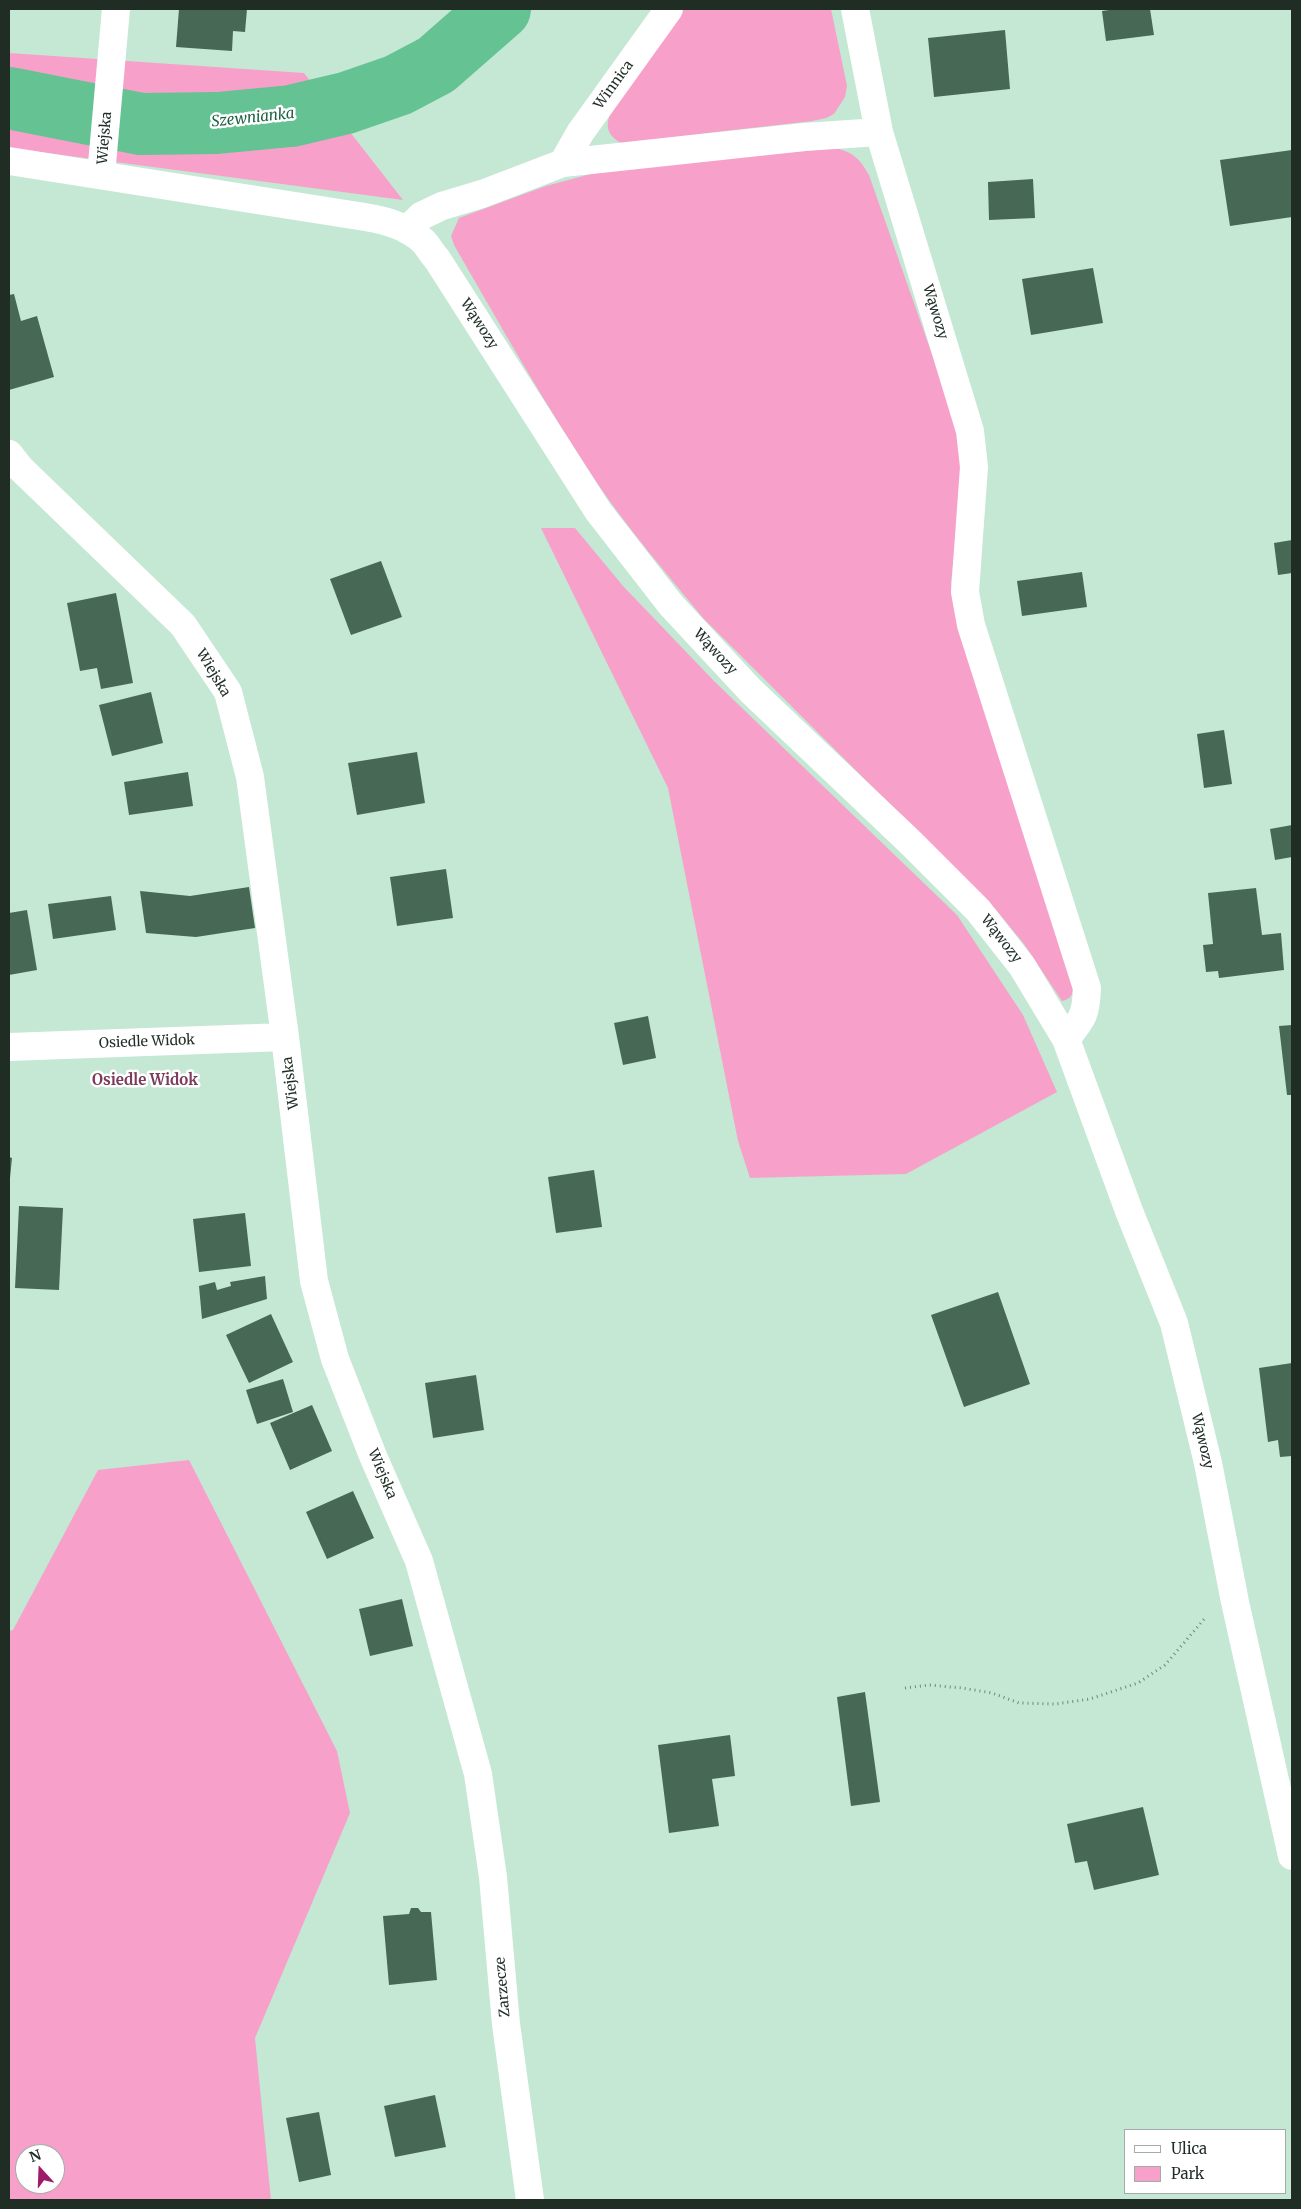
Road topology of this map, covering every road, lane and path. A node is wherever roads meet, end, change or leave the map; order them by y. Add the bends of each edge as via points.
1 (116, 9) edge
2 (669, 9) edge
3 (854, 9) edge
4 (879, 132) junction
5 (9, 161) edge
6 (564, 163) junction
7 (101, 175) junction
8 (407, 230) junction
9 (9, 454) edge
10 (285, 1037) junction
11 (1066, 1039) junction
12 (9, 1047) edge
13 (1235, 1602) junction
14 (905, 1688) dead end
15 (478, 1774) joint
16 (1292, 1856) edge
17 (530, 2200) edge

1 - 7 street, Wiejska
2 - 6 street, Winnica via 580,132
3 - 4 street, Wąwozy
4 - 6 street
4 - 11 street, Wąwozy via 970,432 974,466 965,592 971,626 1087,988 1082,1020
5 - 7 street, Wiejska
6 - 8 street via 442,206 421,216
7 - 8 street, Wąwozy via 365,217
8 - 11 street, Wąwozy via 422,240 437,259 598,511 671,605 751,691 978,910 1022,966
9 - 10 street, Wiejska via 183,625 228,692 250,777
10 - 12 street, Osiedle Widok
10 - 15 street, Wiejska via 314,1280 335,1359 419,1561
11 - 13 street, Wąwozy via 1174,1323 1208,1463
13 - 14 path via 1205,1617 1165,1665 1138,1683 1090,1699 1056,1704 1019,1703 992,1693 962,1688 928,1685
13 - 16 street, Wąwozy
15 - 17 street, Zarzecze

